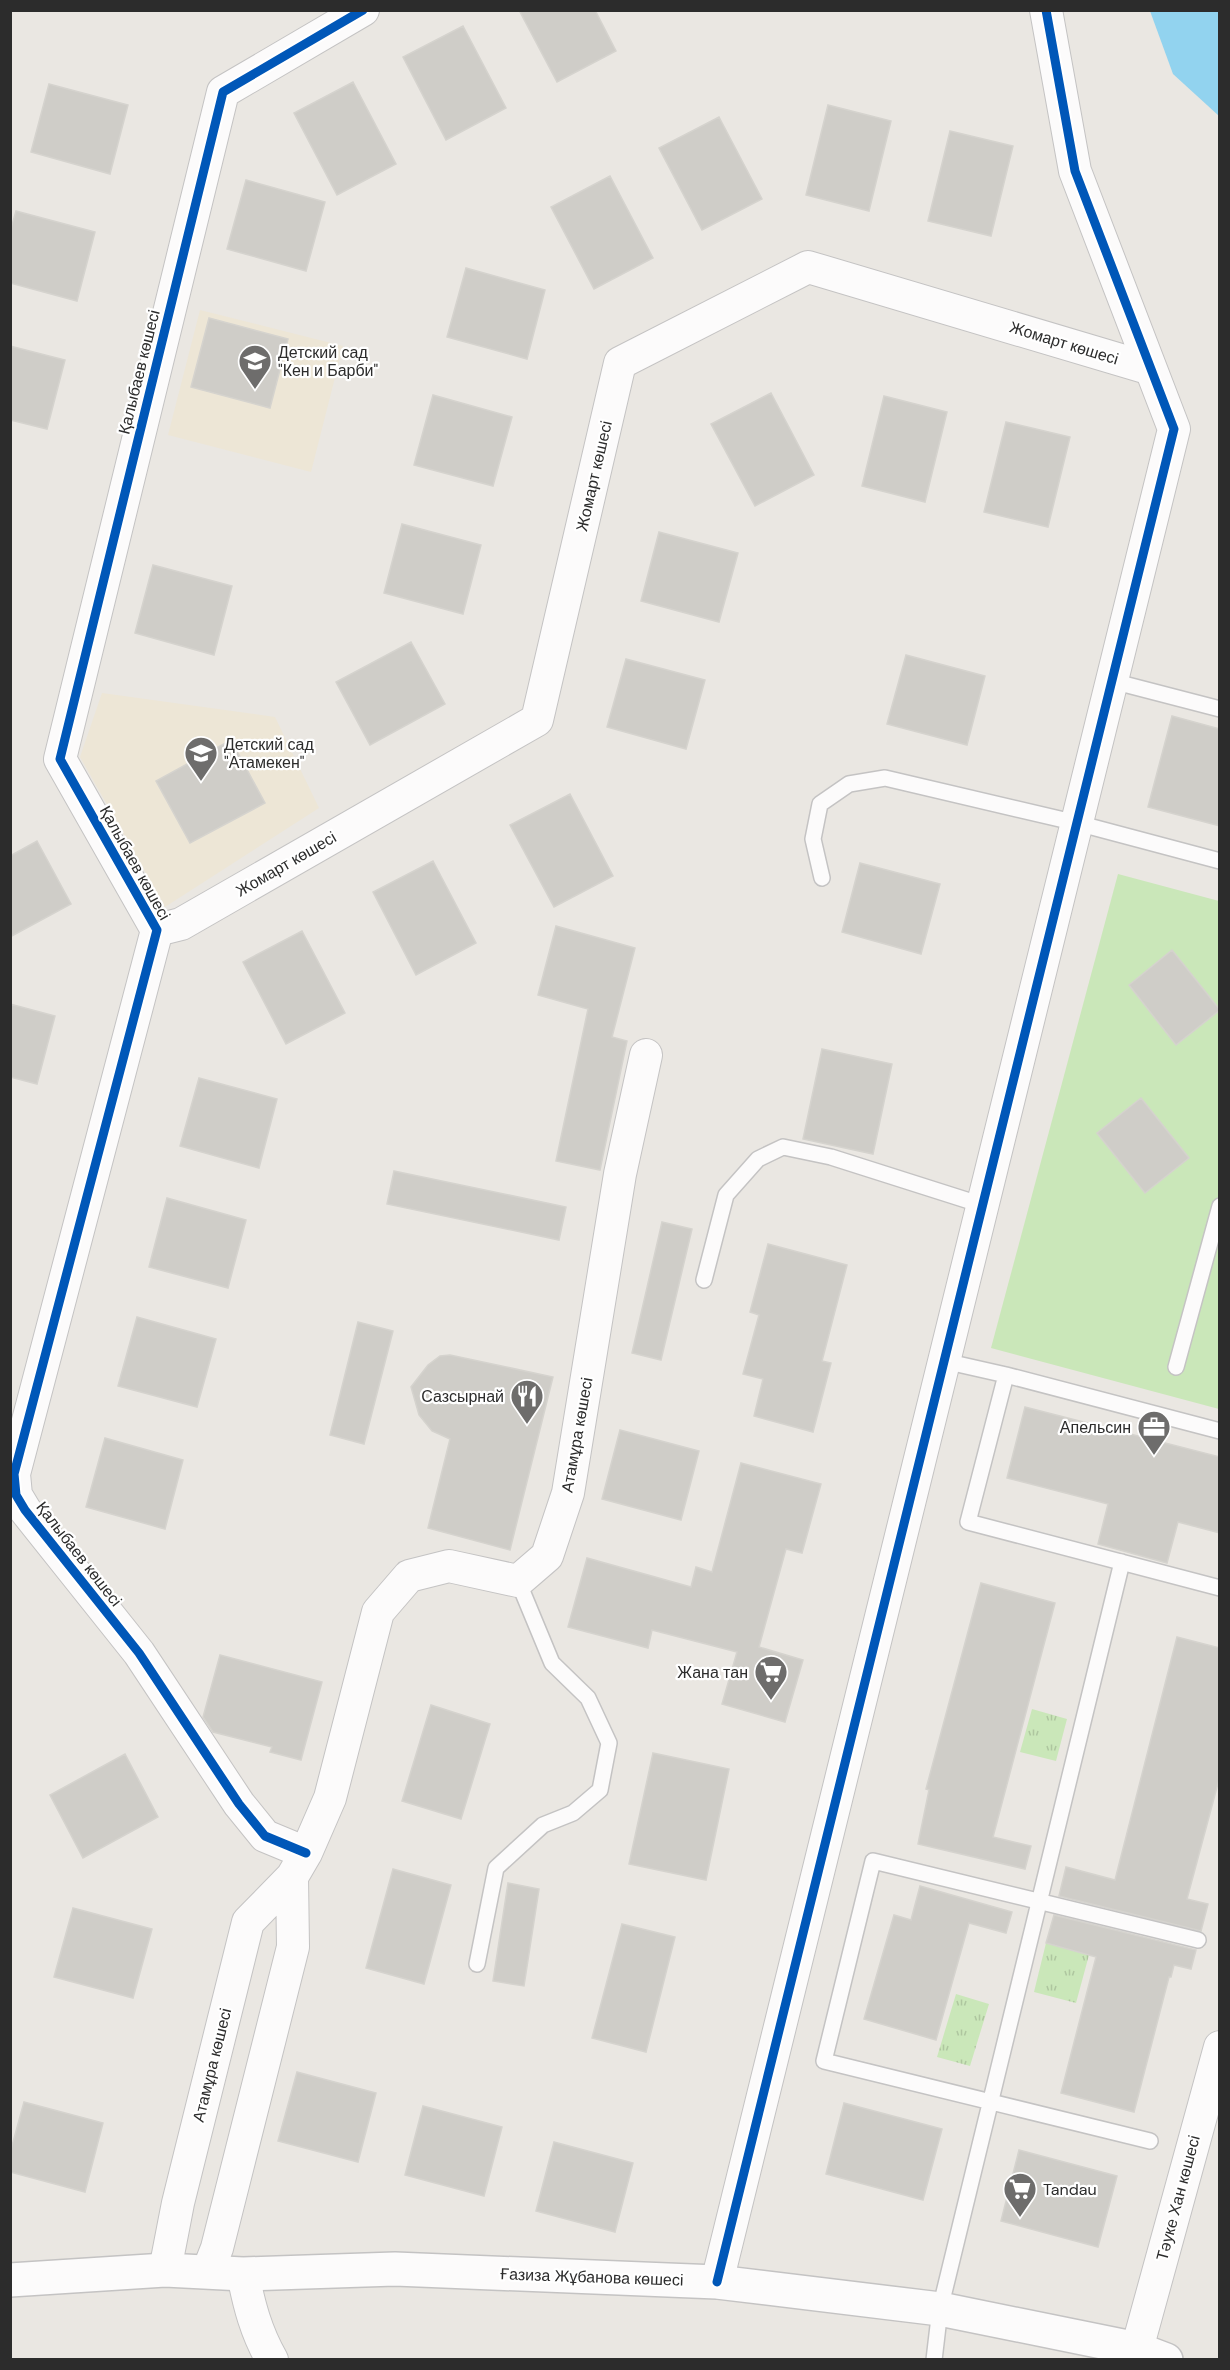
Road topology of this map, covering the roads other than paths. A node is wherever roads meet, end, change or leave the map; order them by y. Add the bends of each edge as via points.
1 (363, 10) edge
2 (1046, 10) edge
3 (1151, 369) junction
4 (1112, 681) junction
5 (1220, 709) edge
6 (1077, 823) junction
7 (1220, 861) edge
8 (822, 878) dead end
9 (157, 930) junction
10 (646, 1055) dead end
11 (982, 1205) junction
12 (1220, 1206) edge
13 (704, 1280) dead end
14 (944, 1361) junction
15 (1176, 1367) dead end
16 (1006, 1375) junction
17 (1220, 1431) edge
18 (1122, 1562) junction
19 (518, 1581) junction
20 (1220, 1588) edge
21 (299, 1865) junction
22 (1038, 1901) junction
23 (1198, 1940) dead end
24 (477, 1964) dead end
25 (1220, 2048) edge
26 (989, 2102) junction
27 (1150, 2141) dead end
28 (165, 2270) junction
29 (208, 2271) junction
30 (243, 2274) junction
31 (10, 2280) edge
32 (717, 2282) junction
33 (940, 2309) junction
34 (1151, 2354) edge
35 (272, 2360) edge
36 (934, 2360) edge

1 - 9 street, Қалыбаев көшесі via 223,92 60,759
2 - 3 street via 1075,171
3 - 4 street via 1174,429
3 - 9 street, Жомарт көшесі via 808,267 620,363 537,720 181,924
4 - 5 lane
4 - 6 street
6 - 7 lane
6 - 8 lane via 885,778 849,784 820,804 813,840
6 - 11 street
9 - 21 street, Қалыбаев көшесі via 14,1474 16,1495 139,1653 239,1804 266,1836
10 - 19 street, Атамұра көшесі via 620,1174 568,1493 547,1556
11 - 13 lane via 831,1156 783,1147 758,1159 726,1195
11 - 14 street
12 - 15 lane
14 - 16 lane
14 - 32 street
16 - 17 lane
16 - 18 lane via 968,1522
18 - 20 lane
18 - 22 lane
19 - 21 street, Атамұра көшесі via 449,1566 409,1576 378,1612 330,1798
19 - 24 lane via 552,1663 588,1698 609,1743 600,1790 573,1813 543,1825 496,1868
21 - 28 street, Атамұра көшесі via 248,1922
21 - 29 street, Атамұра көшесі via 293,1947 218,2248
22 - 23 lane
22 - 26 lane
22 - 26 lane via 873,1861 824,2061
25 - 34 street, Тәуке Хан көшесі
26 - 27 lane
26 - 33 lane
28 - 29 street, Ғазиза Жұбанова көшесі
28 - 31 street, Ғазиза Жұбанова көшесі
29 - 30 street, Ғазиза Жұбанова көшесі
30 - 32 street, Ғазиза Жұбанова көшесі via 395,2269
30 - 35 street via 250,2309
32 - 33 street, Ғазиза Жұбанова көшесі
33 - 34 street, Ғазиза Жұбанова көшесі
33 - 36 lane

